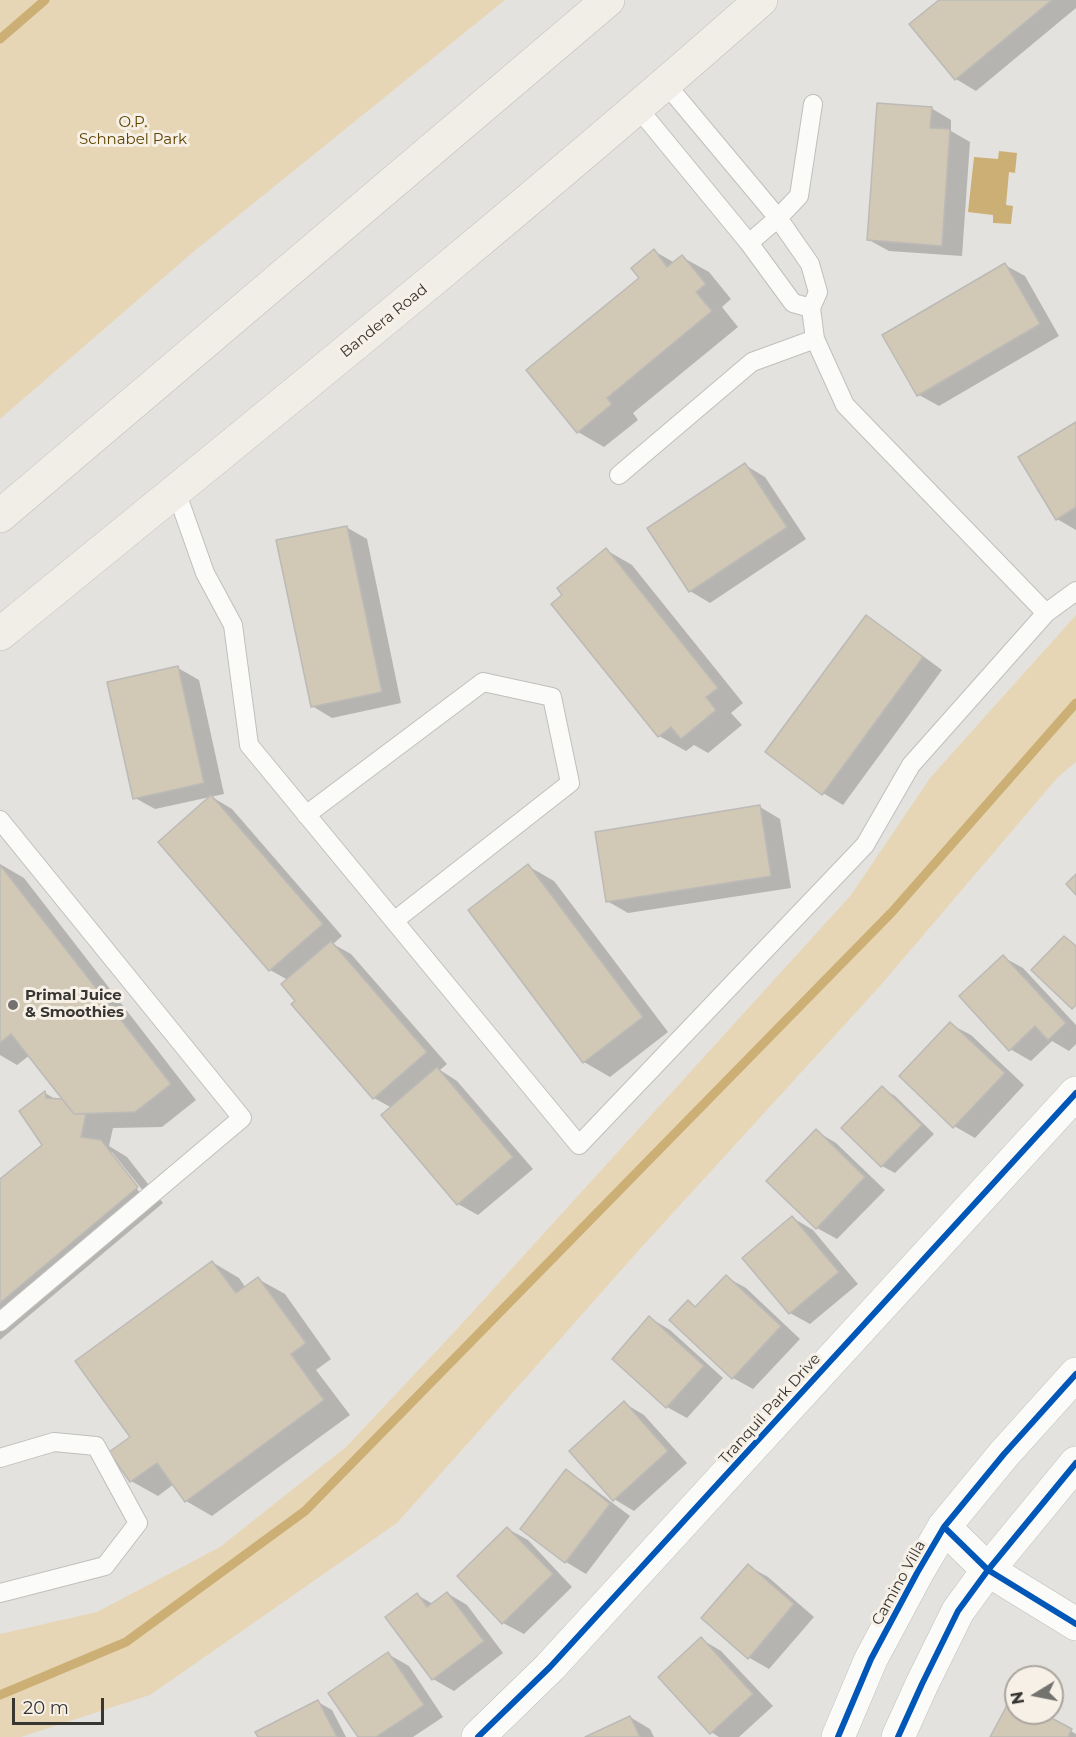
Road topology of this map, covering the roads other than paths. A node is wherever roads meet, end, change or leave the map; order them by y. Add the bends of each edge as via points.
1 (608, 0) edge
2 (761, 0) edge
3 (666, 84) junction
4 (813, 104) dead end
5 (638, 108) junction
6 (778, 218) junction
7 (749, 243) junction
8 (812, 308) junction
9 (815, 339) junction
10 (619, 475) dead end
11 (176, 491) junction
12 (0, 516) edge
13 (1076, 591) edge
14 (1046, 613) junction
15 (0, 634) edge
16 (306, 815) junction
17 (1, 822) edge
18 (394, 921) junction
19 (1076, 1093) edge
20 (0, 1322) edge
21 (1076, 1374) edge
22 (0, 1458) edge
23 (1076, 1463) edge
24 (945, 1527) junction
25 (988, 1570) junction
26 (0, 1593) edge
27 (1076, 1624) edge
28 (478, 1737) edge
29 (838, 1737) edge
30 (898, 1737) edge

1 - 12 main road
2 - 3 main road, Bandera Road
3 - 5 main road, Bandera Road
3 - 6 lane
4 - 6 lane via 799,196
5 - 7 lane
5 - 11 main road, Bandera Road
6 - 7 lane
6 - 8 lane via 810,264 818,292
7 - 8 lane via 793,303
8 - 9 lane
9 - 10 lane via 752,362
9 - 14 lane via 845,405
11 - 15 main road, Bandera Road
11 - 16 lane via 203,569 233,625 249,745
13 - 14 lane
14 - 18 lane via 911,765 865,845 579,1145
16 - 18 lane
16 - 18 lane via 483,682 552,697 570,783
17 - 20 lane via 242,1118
19 - 28 street, Tranquil Park Drive via 550,1667
21 - 24 street, Camino Villa
22 - 26 lane via 54,1442 96,1446 138,1522 105,1566
23 - 25 street
24 - 25 street
24 - 29 street, Camino Villa via 871,1659
25 - 27 street
25 - 30 street via 958,1611

